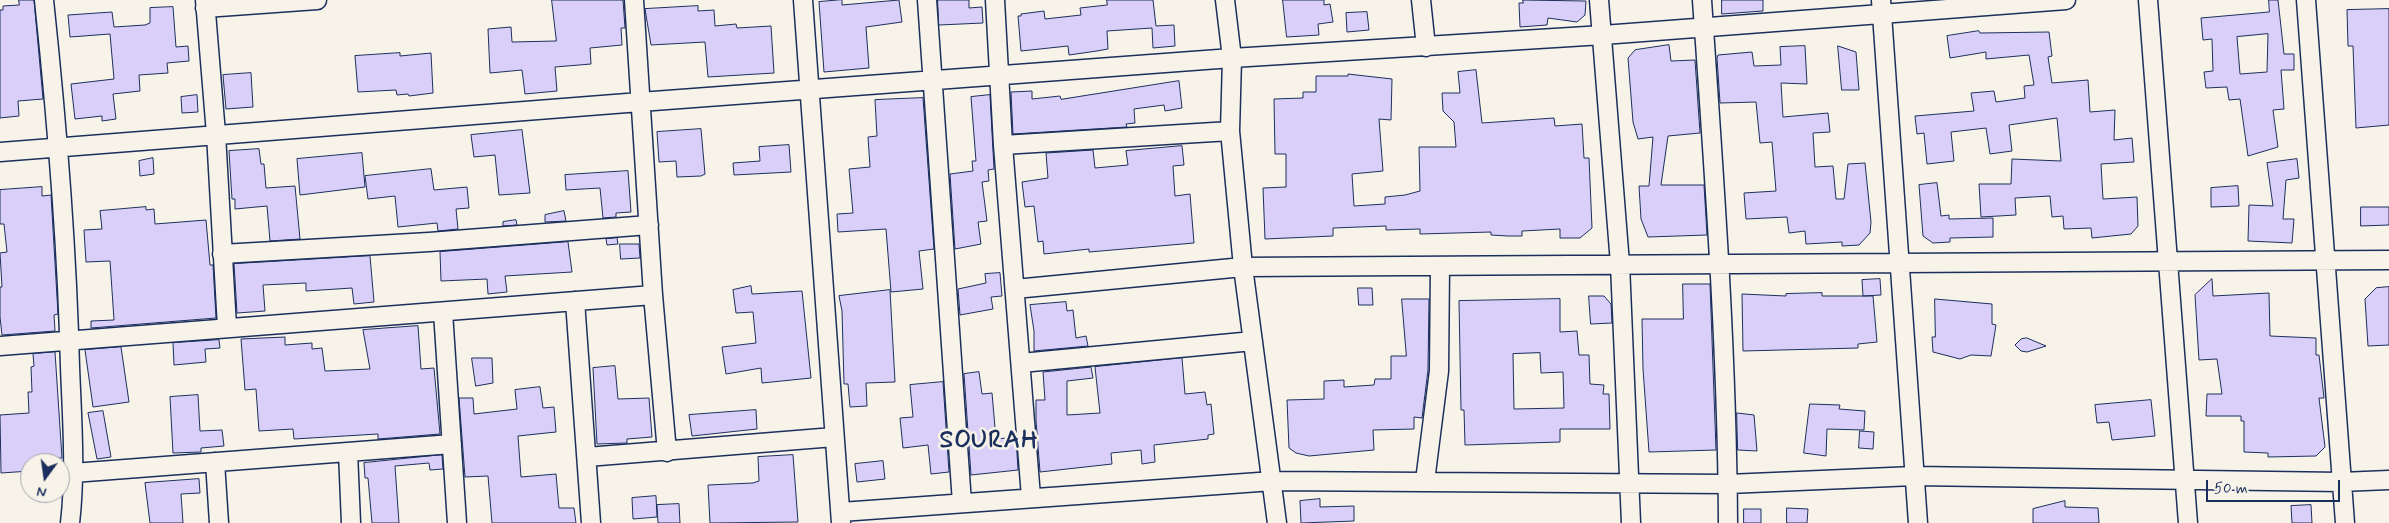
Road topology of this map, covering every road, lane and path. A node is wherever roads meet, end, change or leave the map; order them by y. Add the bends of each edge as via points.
1 (44, 0) edge
2 (317, 0) edge
3 (634, 0) edge
4 (804, 0) edge
5 (927, 0) edge
6 (995, 0) edge
7 (1225, 0) edge
8 (1421, 0) edge
9 (1599, 0) edge
10 (1702, 0) edge
11 (2066, 0) edge
12 (2148, 0) edge
13 (2306, 0) edge
14 (205, 4) edge
15 (1881, 7) edge
16 (1704, 27) junction
17 (1602, 35) junction
18 (1426, 47) junction
19 (1232, 58) junction
20 (998, 77) junction
21 (931, 82) junction
22 (810, 90) junction
23 (640, 102) junction
24 (1230, 131) junction
25 (216, 134) junction
26 (1003, 145) junction
27 (59, 147) junction
28 (0, 152) edge
29 (649, 225) junction
30 (222, 254) junction
31 (2168, 260) junction
32 (2325, 260) junction
33 (2389, 260) edge
34 (1899, 262) junction
35 (1620, 264) junction
36 (1720, 264) junction
37 (1440, 266) junction
38 (1243, 267) junction
39 (1015, 289) junction
40 (653, 296) junction
41 (575, 301) junction
42 (443, 312) junction
43 (227, 327) junction
44 (69, 340) junction
45 (1253, 341) junction
46 (0, 346) edge
47 (1021, 363) junction
48 (834, 437) junction
49 (452, 444) junction
50 (348, 452) junction
51 (667, 452) junction
52 (587, 457) junction
53 (215, 462) junction
54 (73, 473) junction
55 (1914, 476) junction
56 (2185, 480) junction
57 (2389, 480) edge
58 (1273, 481) junction
59 (1425, 481) junction
60 (2341, 482) junction
61 (1630, 484) junction
62 (1728, 484) junction
63 (1031, 497) junction
64 (962, 502) junction
65 (841, 518) edge
66 (70, 523) edge
67 (219, 523) edge
68 (351, 523) edge
69 (457, 523) edge
70 (591, 523) edge
71 (1276, 523) edge
72 (1632, 523) edge
73 (1728, 523) edge
74 (1918, 523) edge
75 (2188, 523) edge
76 (2344, 523) edge

1 - 27 street
2 - 14 street
3 - 23 street
4 - 22 street
5 - 21 street
6 - 20 street
7 - 19 street
8 - 18 street
9 - 17 street
10 - 16 street
11 - 15 street
12 - 31 street
13 - 32 street
14 - 25 street
15 - 16 street
15 - 34 street
16 - 17 street
16 - 36 street
17 - 18 street
17 - 35 street
18 - 19 street
19 - 20 street
19 - 24 street
20 - 21 street
20 - 26 street
21 - 22 street
21 - 64 street
22 - 23 street
22 - 48 street
23 - 25 street
23 - 29 street
24 - 26 street
24 - 38 street
25 - 27 street
25 - 30 street
26 - 39 street
27 - 28 street
27 - 44 street
29 - 30 street
29 - 40 street
30 - 43 street
31 - 32 street
31 - 34 street
31 - 56 street
32 - 33 street
32 - 60 street
34 - 36 street
34 - 55 street
35 - 36 street
35 - 37 street
35 - 61 street
36 - 62 street
37 - 38 street
37 - 59 street via 1439,370
38 - 39 street
38 - 45 street
39 - 47 street
40 - 41 street
40 - 51 street
41 - 42 street
41 - 52 street
42 - 43 street
42 - 49 street
43 - 44 street
44 - 46 street
44 - 54 street
45 - 47 street
45 - 58 street
47 - 63 street
48 - 51 street
48 - 65 street
49 - 50 street
49 - 69 street
50 - 53 street
50 - 68 street
51 - 52 street
52 - 70 street
53 - 54 street
53 - 67 street
54 - 66 street
55 - 56 street
55 - 62 street
55 - 74 street
56 - 60 street
56 - 75 street
57 - 60 street
58 - 59 street
58 - 63 street
58 - 71 street
59 - 61 street
60 - 76 street
61 - 62 street
61 - 72 street
62 - 73 street
63 - 64 street
64 - 65 street

